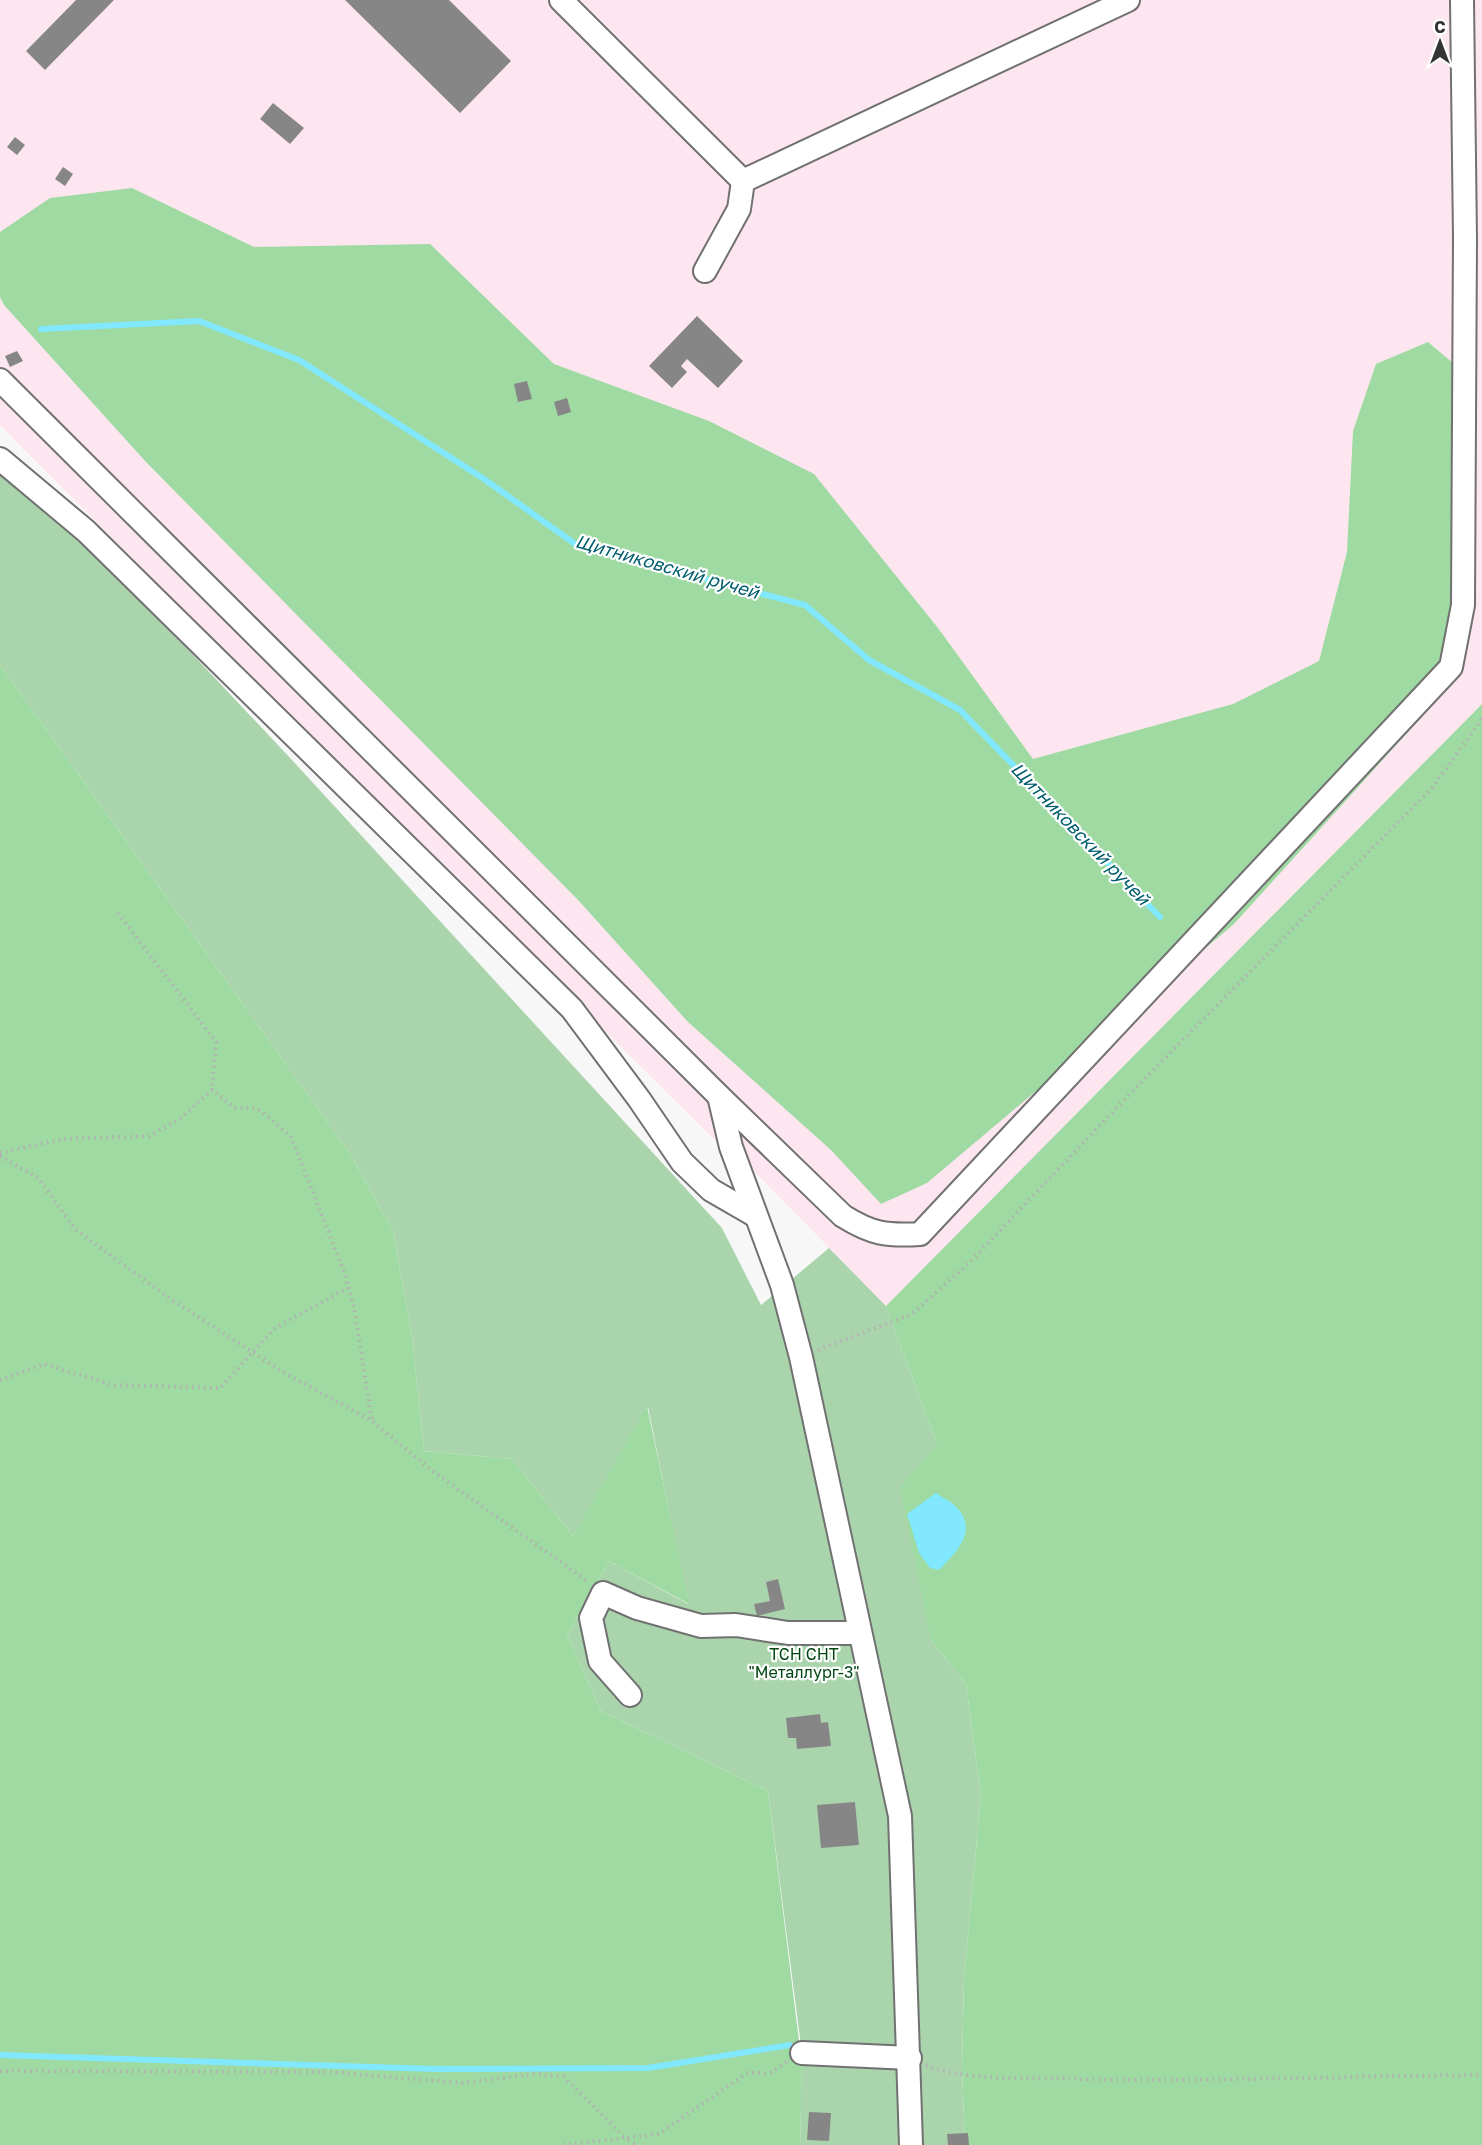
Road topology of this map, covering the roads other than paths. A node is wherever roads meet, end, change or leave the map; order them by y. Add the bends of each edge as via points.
1 (561, 0) edge
2 (1128, 0) edge
3 (1462, 0) edge
4 (743, 181) junction
5 (1474, 240) edge
6 (705, 271) dead end
7 (0, 380) edge
8 (0, 459) edge
9 (1472, 603) edge
10 (719, 1096) junction
11 (756, 1216) junction
12 (860, 1633) junction
13 (630, 1695) dead end
14 (802, 2053) road end
15 (910, 2058) junction
16 (911, 2145) edge

1 - 4 street
2 - 4 street
3 - 5 street
4 - 6 street via 739,209
5 - 9 street
7 - 10 street
8 - 11 street via 86,531 572,1009 682,1162 711,1190
9 - 10 street via 1451,667 920,1234 889,1236 866,1231 843,1216
10 - 11 street via 731,1147
11 - 12 street via 782,1285 801,1357
12 - 13 street via 788,1633 736,1625 701,1626 638,1608 603,1593 591,1618 600,1661
12 - 15 street via 900,1816
14 - 15 street
15 - 16 street

